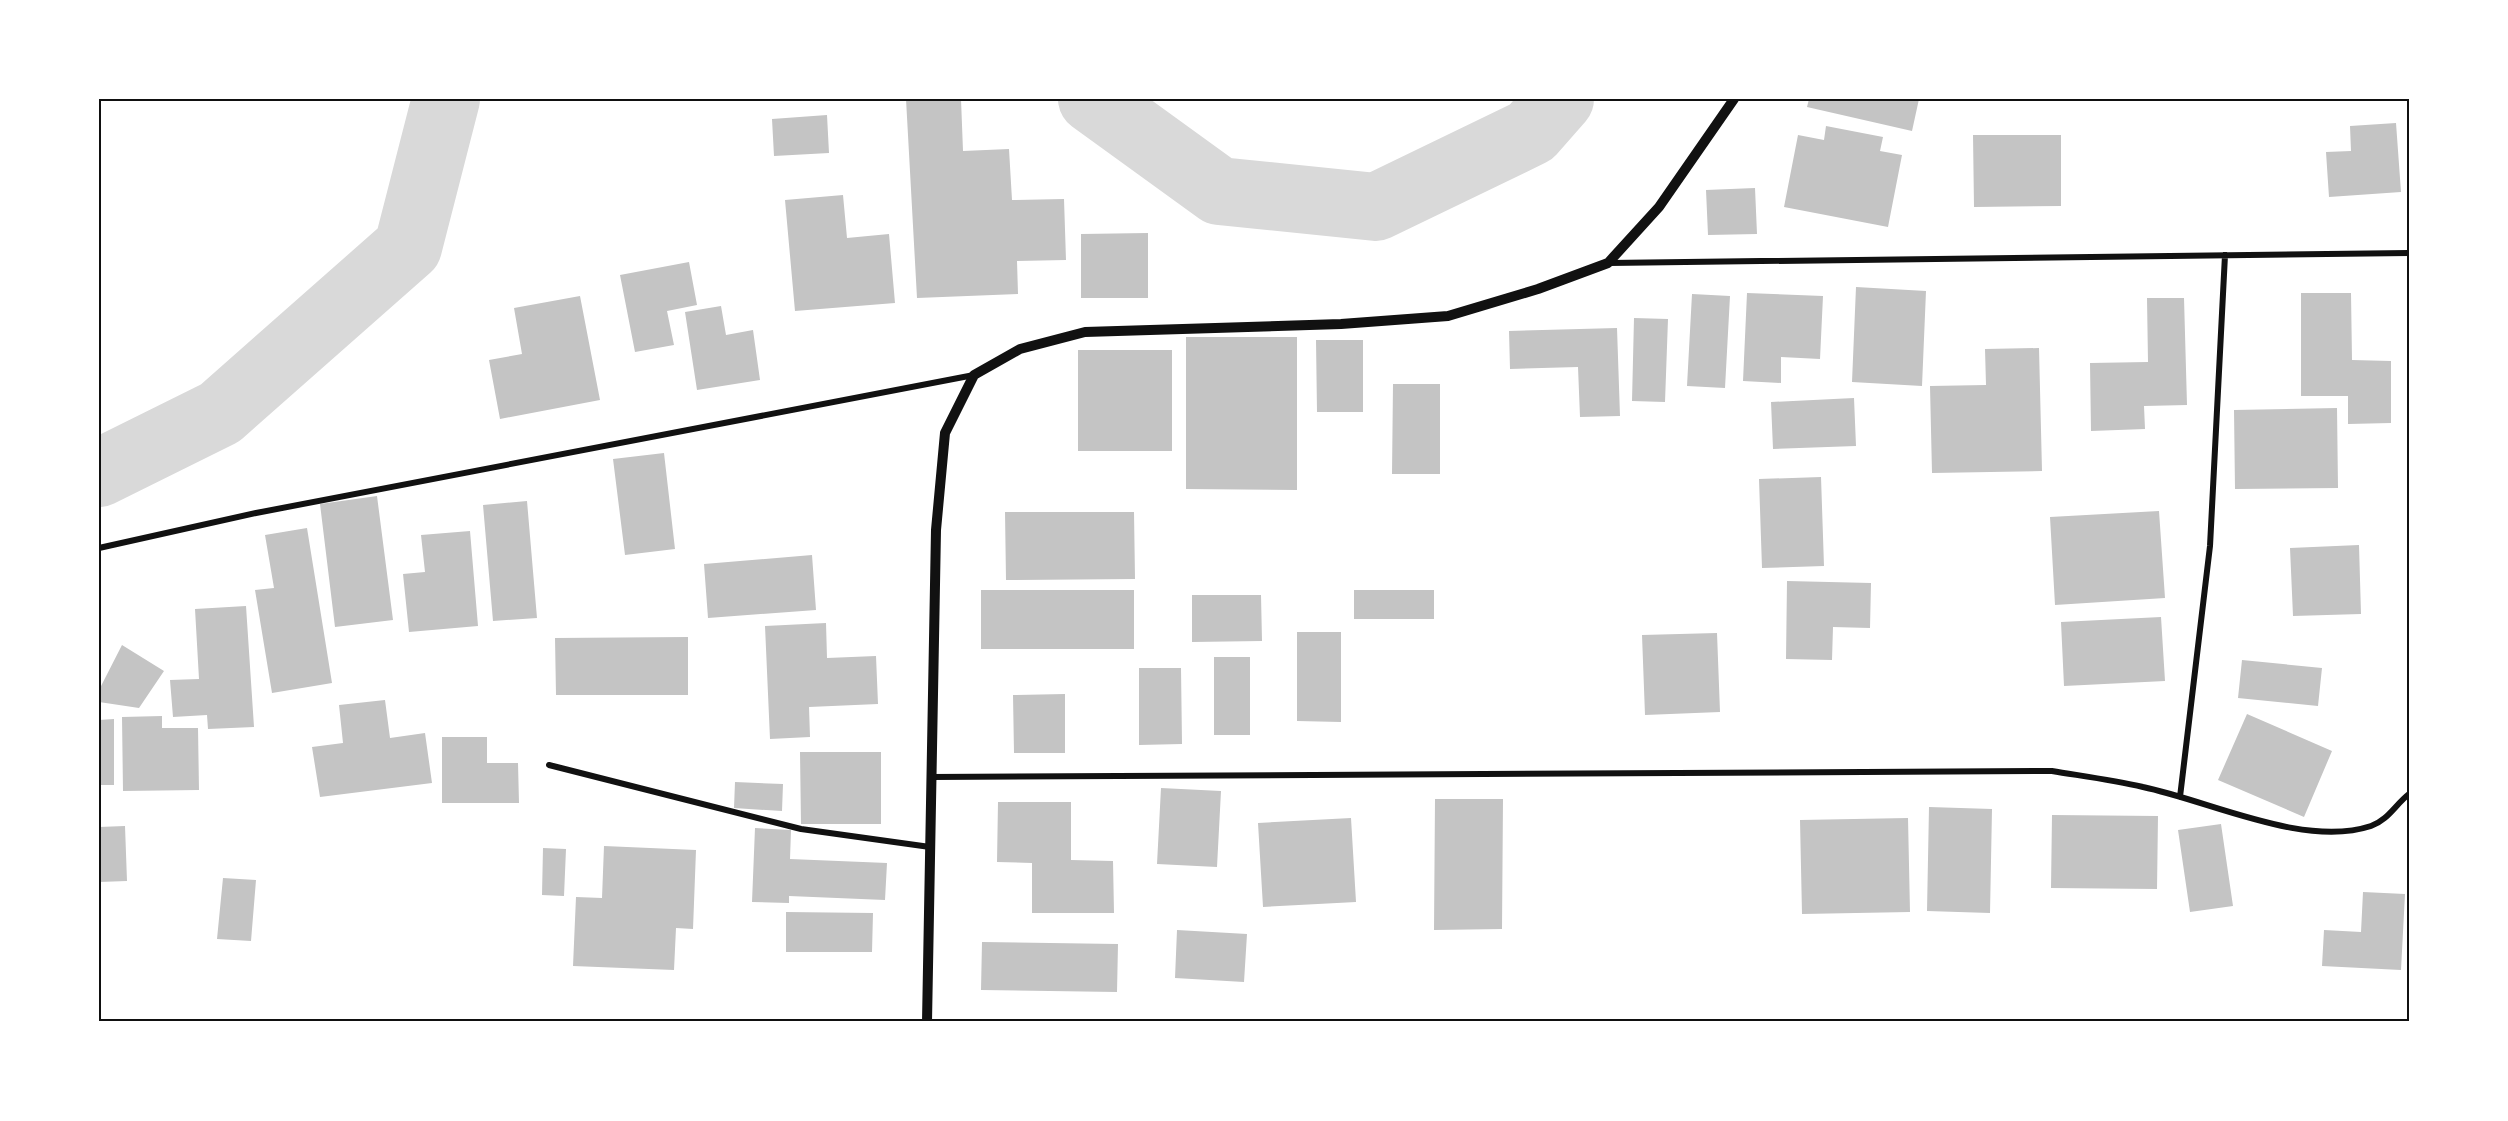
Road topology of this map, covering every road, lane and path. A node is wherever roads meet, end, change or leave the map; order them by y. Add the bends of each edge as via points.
1 (1734, 99) edge
2 (2409, 253) edge
3 (2225, 255) junction
4 (1608, 263) junction
5 (974, 375) junction
6 (99, 548) edge
7 (549, 765) dead end
8 (931, 777) junction
9 (2409, 795) edge
10 (2180, 797) junction
11 (930, 847) junction
12 (927, 1022) edge

1 - 4 street via 1659,207
2 - 3 street
3 - 4 street
3 - 10 street via 2210,546
4 - 5 street via 1448,316 1341,324 1085,332 1020,349
5 - 6 street via 256,513
5 - 8 street via 945,433 936,530
7 - 11 street via 801,829
8 - 10 street via 2052,771
8 - 11 street
9 - 10 street via 2372,826 2327,832 2259,821
11 - 12 street

